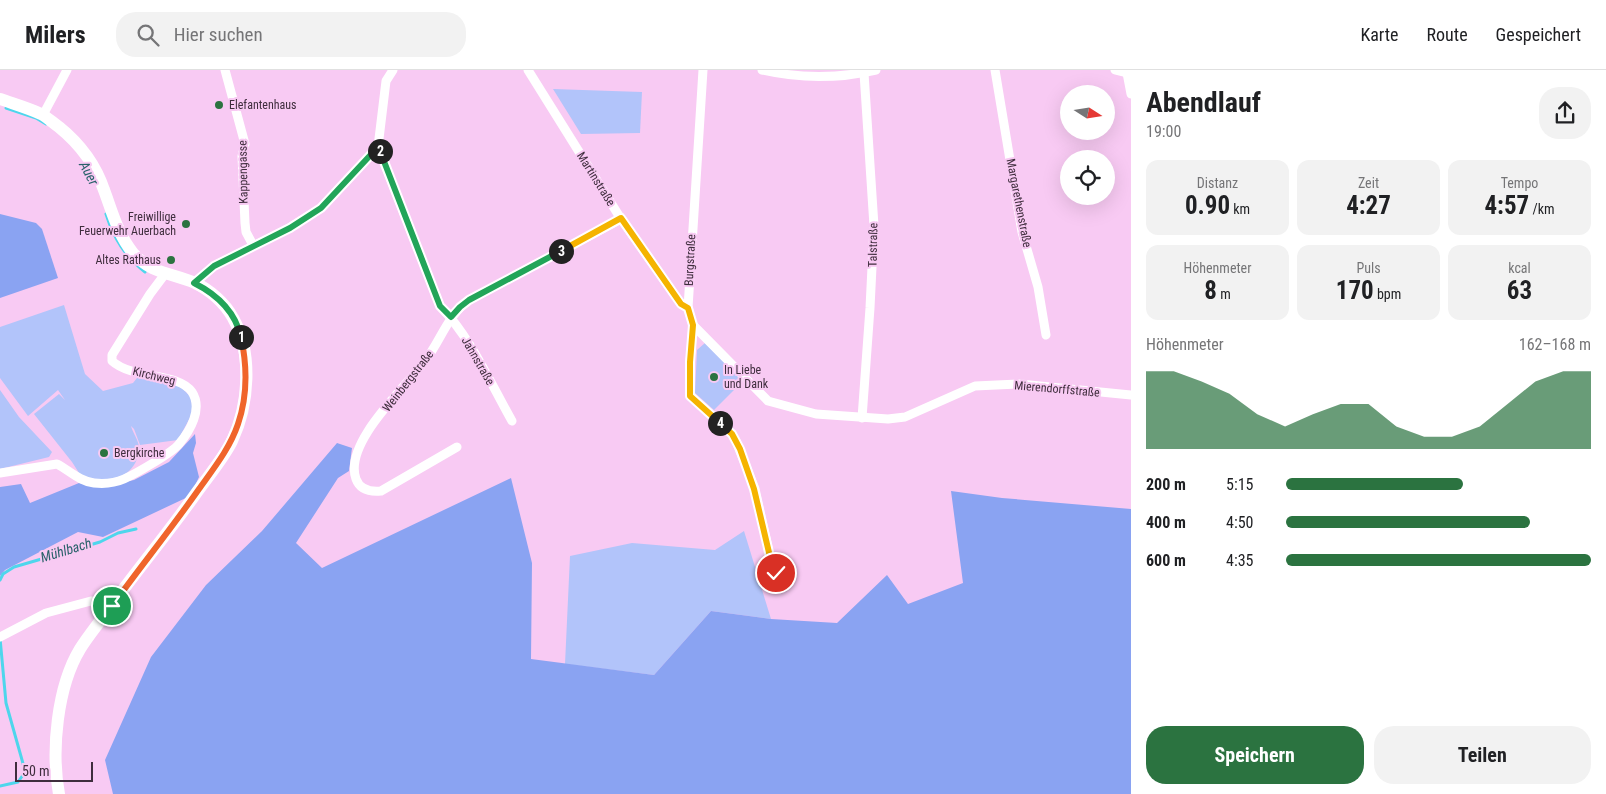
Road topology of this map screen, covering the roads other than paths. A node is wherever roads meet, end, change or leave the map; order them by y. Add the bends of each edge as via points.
1 (67, 70) edge
2 (225, 70) edge
3 (384, 70) edge
4 (393, 70) edge
5 (528, 70) edge
6 (703, 70) edge
7 (762, 70) edge
8 (876, 70) edge
9 (995, 70) edge
10 (1115, 70) edge
11 (864, 73) junction
12 (1129, 74) edge
13 (386, 81) junction
14 (1131, 94) edge
15 (0, 99) edge
16 (43, 115) junction
17 (378, 147) junction
18 (621, 218) junction
19 (253, 245) junction
20 (165, 274) junction
21 (194, 283) junction
22 (688, 308) junction
23 (451, 317) junction
24 (693, 325) junction
25 (1046, 335) dead end
26 (1131, 395) edge
27 (862, 418) junction
28 (512, 421) dead end
29 (457, 448) dead end
30 (0, 473) edge
31 (776, 573) dead end
32 (112, 606) junction
33 (2, 636) edge
34 (59, 794) edge

1 - 16 street
2 - 19 street, Kappengasse via 245,144 242,156 244,216 246,232
3 - 13 street
4 - 13 street
5 - 18 street, Martinstraße
6 - 22 street, Burgstraße
7 - 11 street via 817,78
8 - 11 street
9 - 25 street, Margarethenstraße via 1022,232 1038,287
10 - 12 street
11 - 27 street, Talstraße via 874,226
12 - 14 street
13 - 17 street
15 - 16 main road
16 - 20 main road via 73,138 89,158 99,174 117,226 128,246 142,261
17 - 19 street via 321,208 290,228
17 - 23 street via 440,306
18 - 22 street, Martinstraße via 681,304
18 - 23 street via 469,300
19 - 21 street via 214,266
20 - 21 main road
20 - 30 street, Kirchweg via 112,355 112,361 118,366 174,380 189,388 196,402 194,421 178,446 124,479 108,483 77,478 57,464
21 - 32 main road via 223,303 239,330 246,371 239,423 220,459
22 - 24 street, Burgstraße
23 - 28 street, Jahnstraße
23 - 29 street, Weinbergstraße via 426,360 363,438 356,455 354,475 362,488 380,491
24 - 27 street, Mierendorffstraße via 768,401 816,414
24 - 31 street, Burgstraße via 690,396 736,441 754,489
26 - 27 street, Mierendorffstraße via 1020,384 975,386 905,417
32 - 33 street via 91,601 46,613
32 - 34 main road via 79,651 63,690 57,726 55,774

